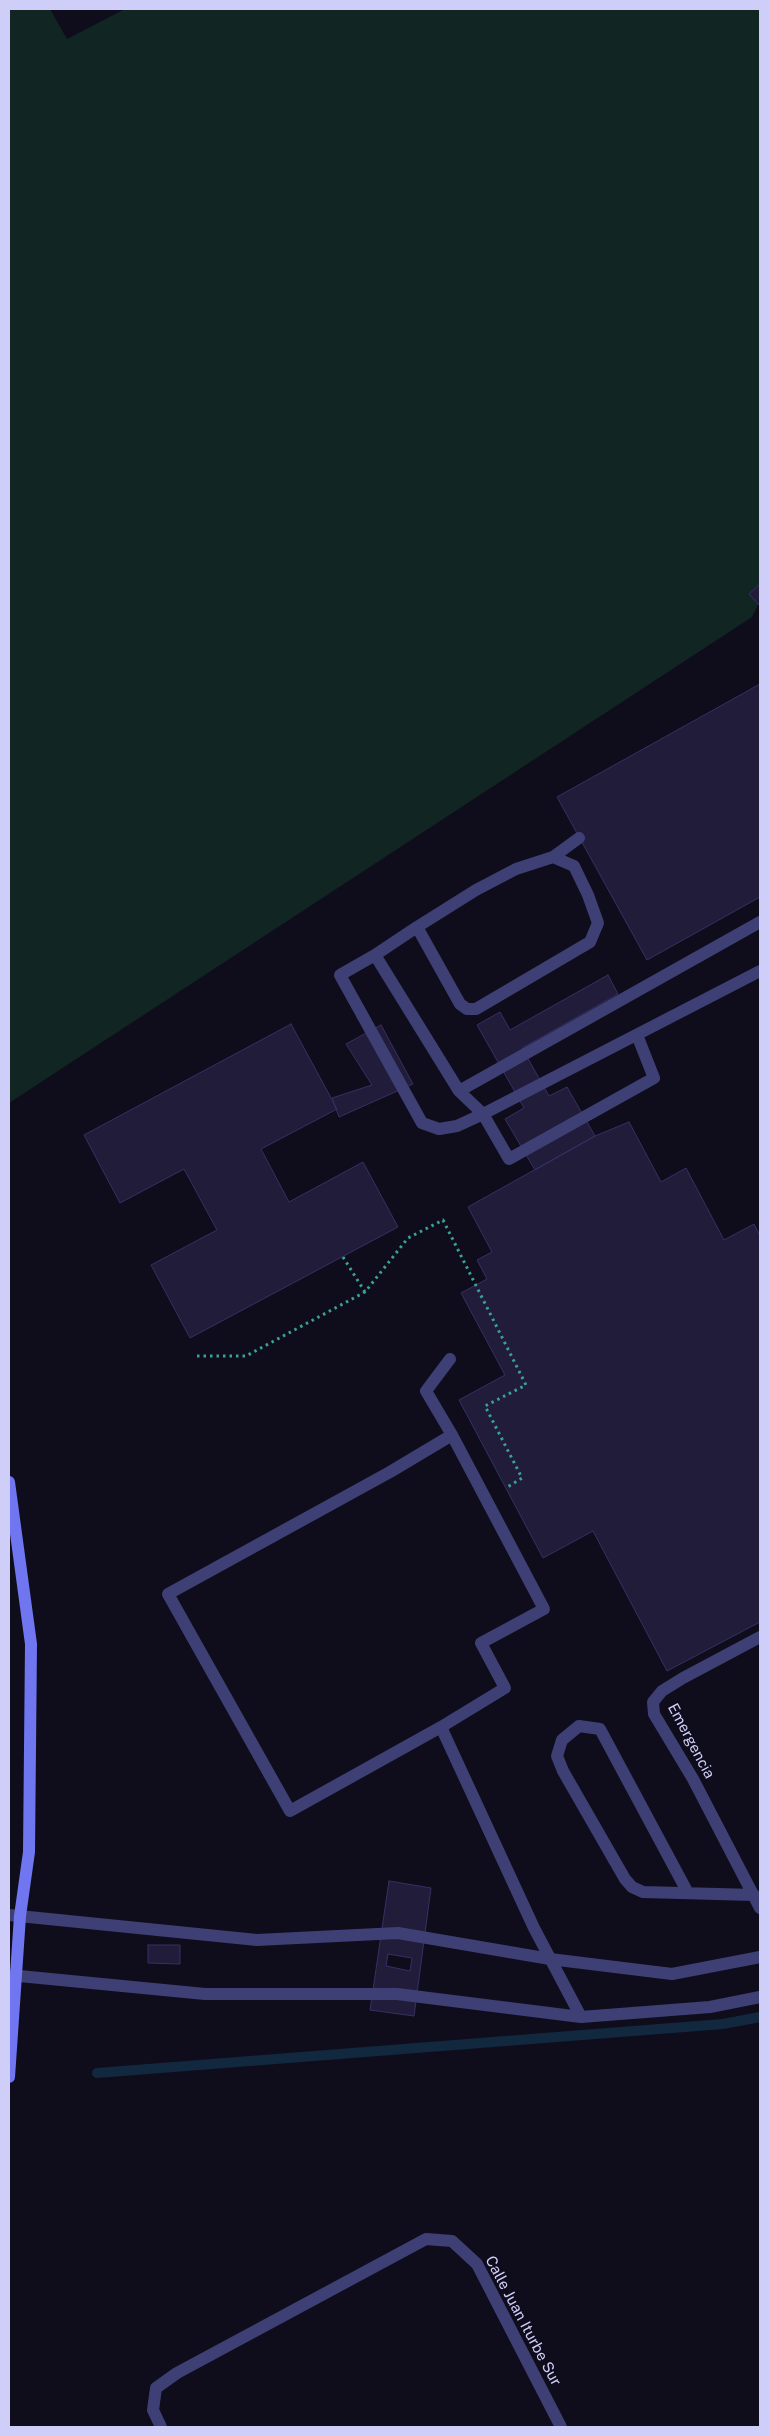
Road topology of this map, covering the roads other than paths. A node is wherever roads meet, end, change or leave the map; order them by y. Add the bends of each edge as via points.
1 (579, 838) dead end
2 (553, 857) junction
3 (760, 922) edge
4 (417, 927) junction
5 (374, 955) junction
6 (760, 971) edge
7 (637, 1034) junction
8 (459, 1091) junction
9 (483, 1114) junction
10 (450, 1359) dead end
11 (452, 1435) junction
12 (9, 1482) edge
13 (760, 1637) edge
14 (441, 1727) junction
15 (688, 1893) junction
16 (754, 1895) junction
17 (760, 1908) edge
18 (15, 1915) edge
19 (760, 1957) edge
20 (550, 1959) junction
21 (12, 1975) edge
22 (760, 1997) edge
23 (581, 2017) junction
24 (9, 2077) edge
25 (161, 2427) edge
26 (561, 2427) edge

1 - 2 street
2 - 4 street via 516,870 476,890
2 - 4 street via 574,866 588,895 598,923 590,942 476,1009 466,1009 460,1004
3 - 8 street
4 - 5 street
5 - 8 street
5 - 9 street via 340,975 422,1123 439,1129 457,1126
6 - 7 street
7 - 9 street
7 - 9 street via 654,1078 509,1158
8 - 9 street
10 - 11 street via 426,1390
11 - 14 street via 544,1609 481,1642 505,1688
11 - 14 street via 168,1594 290,1811
12 - 18 main road via 31,1644 29,1852
13 - 16 street, Emergencia via 683,1678 653,1702 654,1714 693,1779
14 - 20 street
15 - 15 street via 643,1892 624,1879 562,1771 557,1756 562,1740 579,1726 600,1729
15 - 16 street
16 - 17 street, Emergencia
18 - 20 street via 257,1940 398,1933
18 - 21 main road
19 - 20 street via 672,1974
20 - 23 street
21 - 23 street via 205,1994 397,1994
21 - 24 main road
22 - 23 street via 710,2007
25 - 26 street, Calle Juan Iturbe Sur via 153,2410 156,2388 426,2238 452,2241 477,2264

